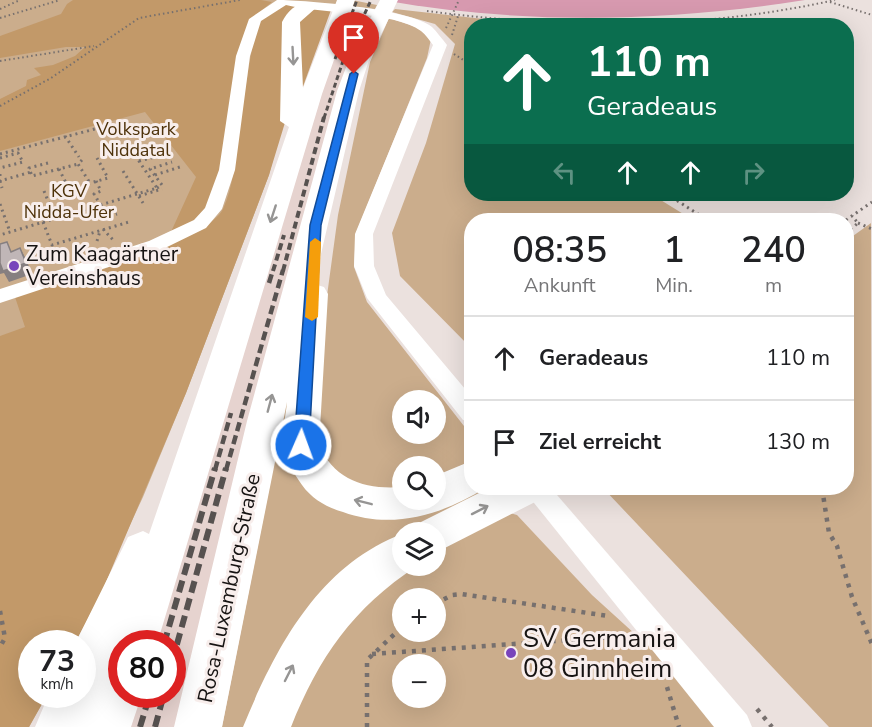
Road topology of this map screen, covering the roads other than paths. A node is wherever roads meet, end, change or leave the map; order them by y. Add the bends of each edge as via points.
1 (389, 0) edge
2 (309, 7) junction
3 (342, 10) edge
4 (285, 176) junction
5 (316, 225) junction
6 (0, 296) edge
7 (464, 404) edge
8 (205, 422) junction
9 (464, 480) edge
10 (446, 489) edge
11 (511, 495) edge
12 (540, 495) edge
13 (392, 505) edge
14 (446, 528) edge
15 (392, 560) edge
16 (138, 630) edge
17 (96, 652) edge
18 (68, 708) edge
19 (113, 708) edge
20 (59, 727) edge
21 (107, 727) edge
22 (198, 727) edge
23 (267, 727) edge
24 (735, 727) edge

1 - 5 highway, Rosa-Luxemburg-Straße via 360,57 348,91
2 -> 4 highway via 295,14 291,22 292,108
2 - 6 street via 284,1 255,19 243,56 227,170 213,209 200,224 156,245
2 - 7 street via 328,6 410,20 427,29 440,45 364,234 364,266 377,298
3 - 4 highway
4 -> 8 highway
13 -> 5 highway via 344,497 310,467 301,445
22 -> 5 highway, Rosa-Luxemburg-Straße via 265,421
8 - 16 highway
8 - 17 highway via 162,503
9 - 10 highway
14 -> 11 highway
12 - 24 street
23 -> 15 highway via 305,643 334,606
18 - 20 highway
19 - 21 highway

